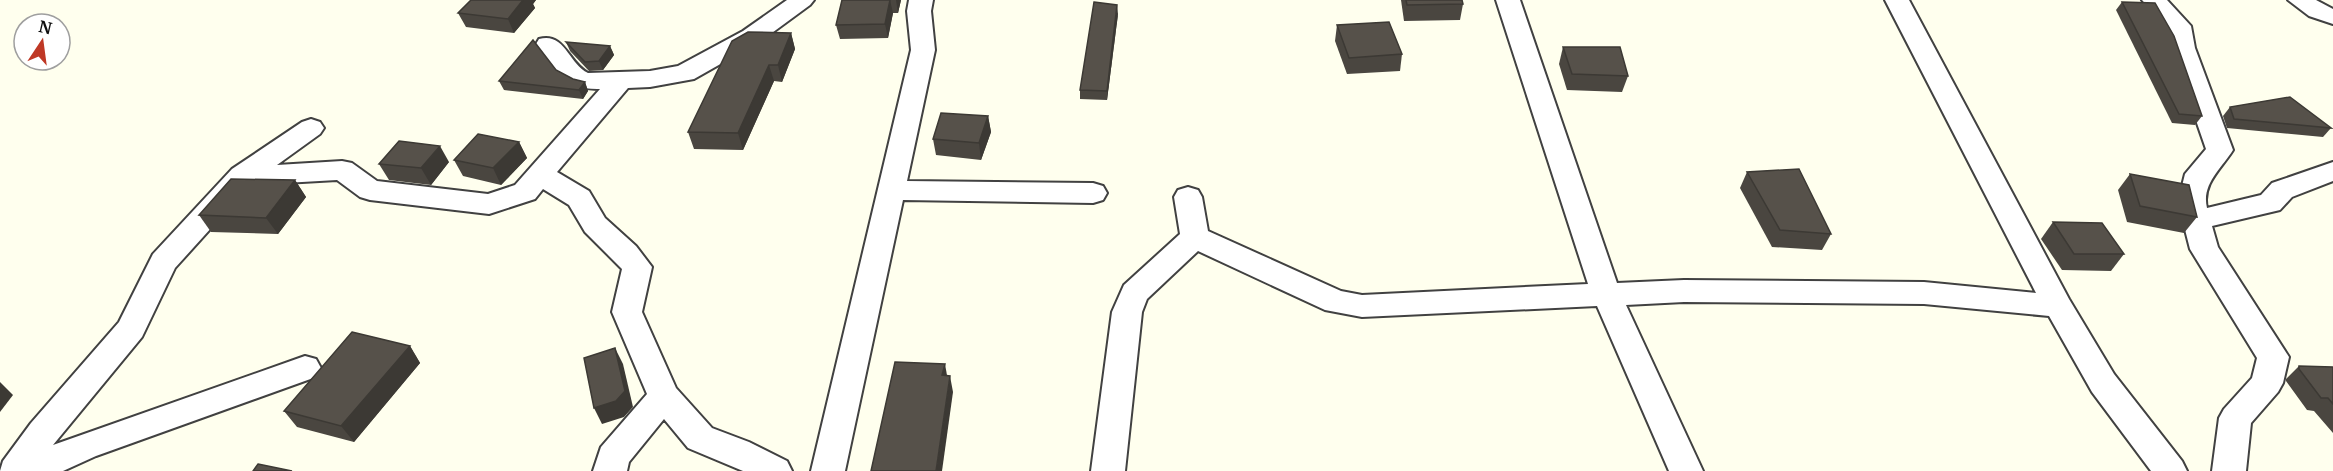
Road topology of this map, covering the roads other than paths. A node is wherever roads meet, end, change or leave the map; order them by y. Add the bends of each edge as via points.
1 (802, 0) edge
2 (921, 0) edge
3 (1508, 0) edge
4 (1897, 0) edge
5 (2154, 0) edge
6 (2300, 0) edge
7 (2333, 17) edge
8 (548, 44) dead end
9 (620, 81) junction
10 (311, 128) dead end
11 (2333, 171) edge
12 (541, 174) junction
13 (242, 176) junction
14 (892, 190) junction
15 (1093, 193) dead end
16 (1188, 197) dead end
17 (2197, 220) junction
18 (1195, 237) junction
19 (1606, 293) junction
20 (2058, 306) junction
21 (305, 368) dead end
22 (663, 396) junction
23 (15, 471) edge
24 (39, 471) edge
25 (610, 471) edge
26 (775, 471) edge
27 (828, 471) edge
28 (1108, 471) edge
29 (1686, 471) edge
30 (2170, 471) edge
31 (2229, 471) edge

1 - 9 street via 752,36 685,74
2 - 14 street via 923,50
3 - 19 street
4 - 20 street
5 - 17 street via 2179,27 2220,150 2199,174 2192,202
6 - 7 street
8 - 9 street via 572,75 584,81
9 - 12 street
10 - 13 street
11 - 17 street via 2282,190 2270,203
12 - 13 street via 525,192 489,204 370,190 342,170
12 - 22 street via 579,198 595,225 637,267 627,312
13 - 23 street via 163,262 131,329
14 - 15 street
14 - 27 street
16 - 18 street
17 - 31 street via 2204,249 2272,357 2267,383 2235,418
18 - 19 street via 1336,302 1362,306
18 - 28 street via 1135,293 1127,312
19 - 20 street via 1924,293
19 - 29 street
20 - 30 street via 2103,383
21 - 24 street via 84,446 47,463
22 - 25 street via 613,457
22 - 26 street via 700,438

